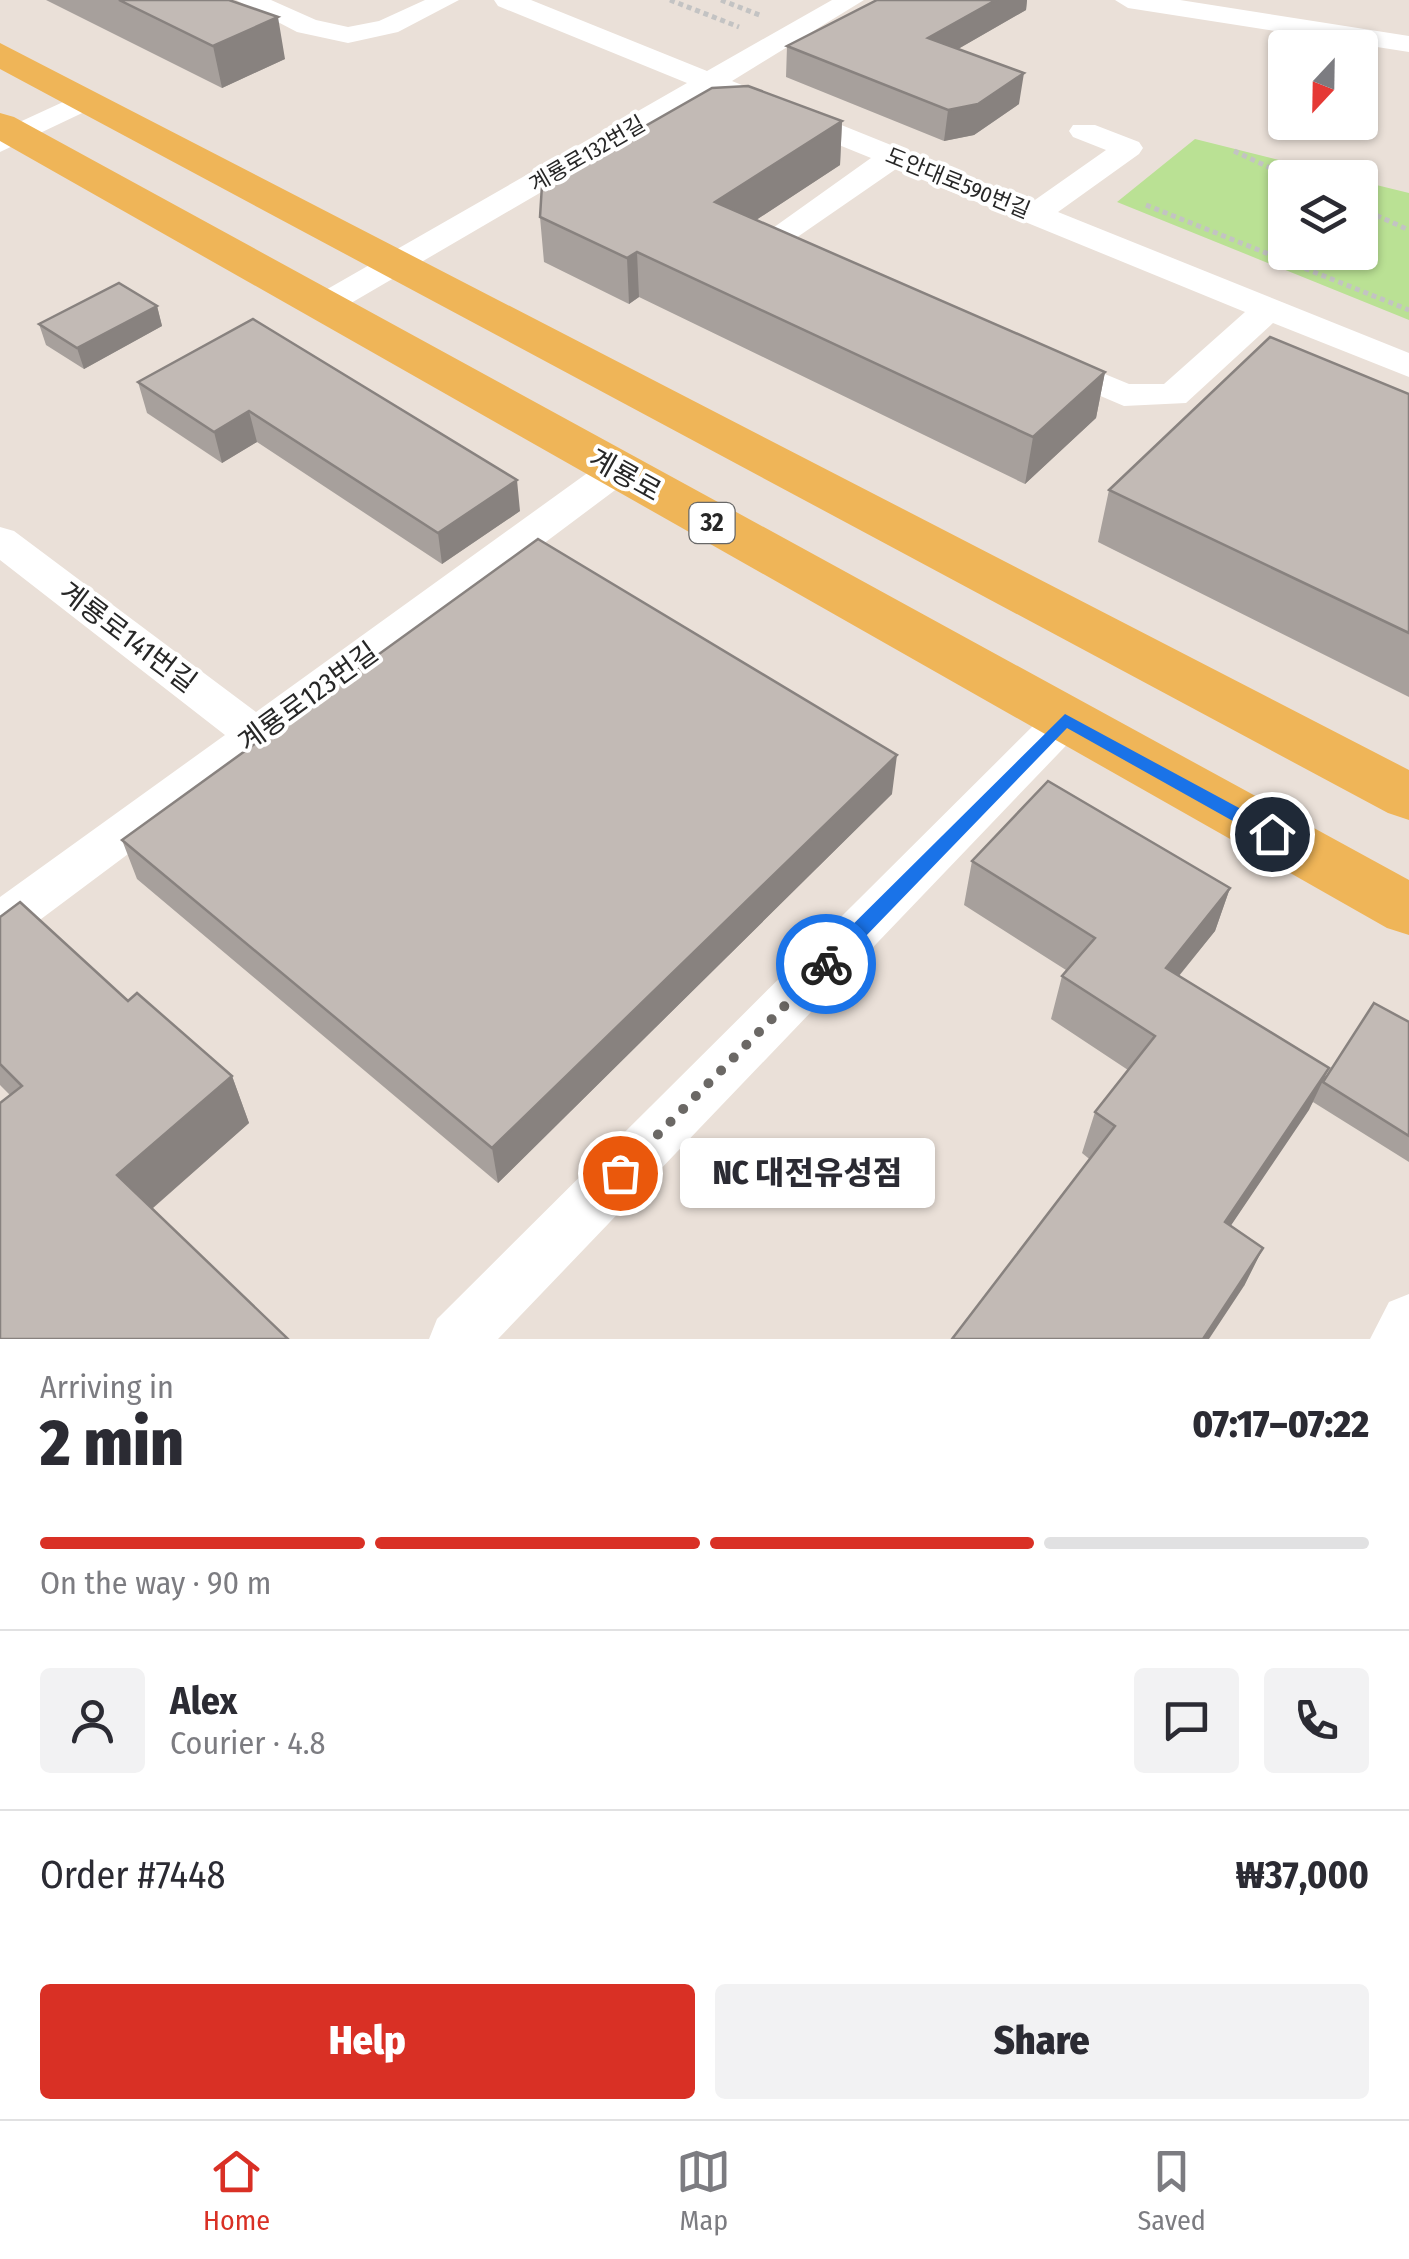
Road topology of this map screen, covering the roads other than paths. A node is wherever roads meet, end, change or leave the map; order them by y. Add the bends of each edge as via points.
1 (249, 0) edge
2 (446, 0) edge
3 (507, 0) edge
4 (851, 0) edge
5 (1128, 0) edge
6 (318, 32) junction
7 (1409, 44) edge
8 (277, 45) dead end
9 (0, 54) edge
10 (711, 83) junction
11 (87, 100) junction
12 (1084, 131) dead end
13 (6, 134) edge
14 (893, 156) junction
15 (1034, 214) junction
16 (399, 264) junction
17 (842, 271) edge
18 (322, 306) junction
19 (1268, 309) junction
20 (1019, 348) edge
21 (1409, 366) edge
22 (617, 470) junction
23 (0, 540) edge
24 (1065, 720) junction
25 (256, 735) junction
26 (1409, 797) edge
27 (1409, 910) edge
28 (0, 923) edge
29 (1409, 1322) edge
30 (458, 1339) edge
31 (1399, 1339) edge

1 - 6 street
2 - 6 street via 378,34
3 - 10 street, 도안대로590번길
4 - 10 street, 계룡로132번길
5 - 7 street
6 - 8 street
9 - 11 main road
10 - 14 street, 도안대로590번길
10 - 16 street, 계룡로132번길
11 - 13 street
11 - 16 main road
12 - 15 street via 1128,148
13 - 18 main road, 계룡로 / 32
14 - 15 street, 도안대로590번길
14 - 17 street via 772,240
15 - 19 street, 도안대로590번길
16 - 18 street, 계룡로132번길
16 - 26 main road
18 - 22 main road, 계룡로 / 32
19 - 20 street via 1172,394 1124,395
19 - 21 street, 도안대로590번길
22 - 24 main road, 계룡로 / 32
22 - 25 street, 계룡로123번길
23 - 25 street, 계룡로141번길
24 - 27 main road, 계룡로 / 32
24 - 30 street
25 - 28 street, 계룡로123번길
29 - 31 street

